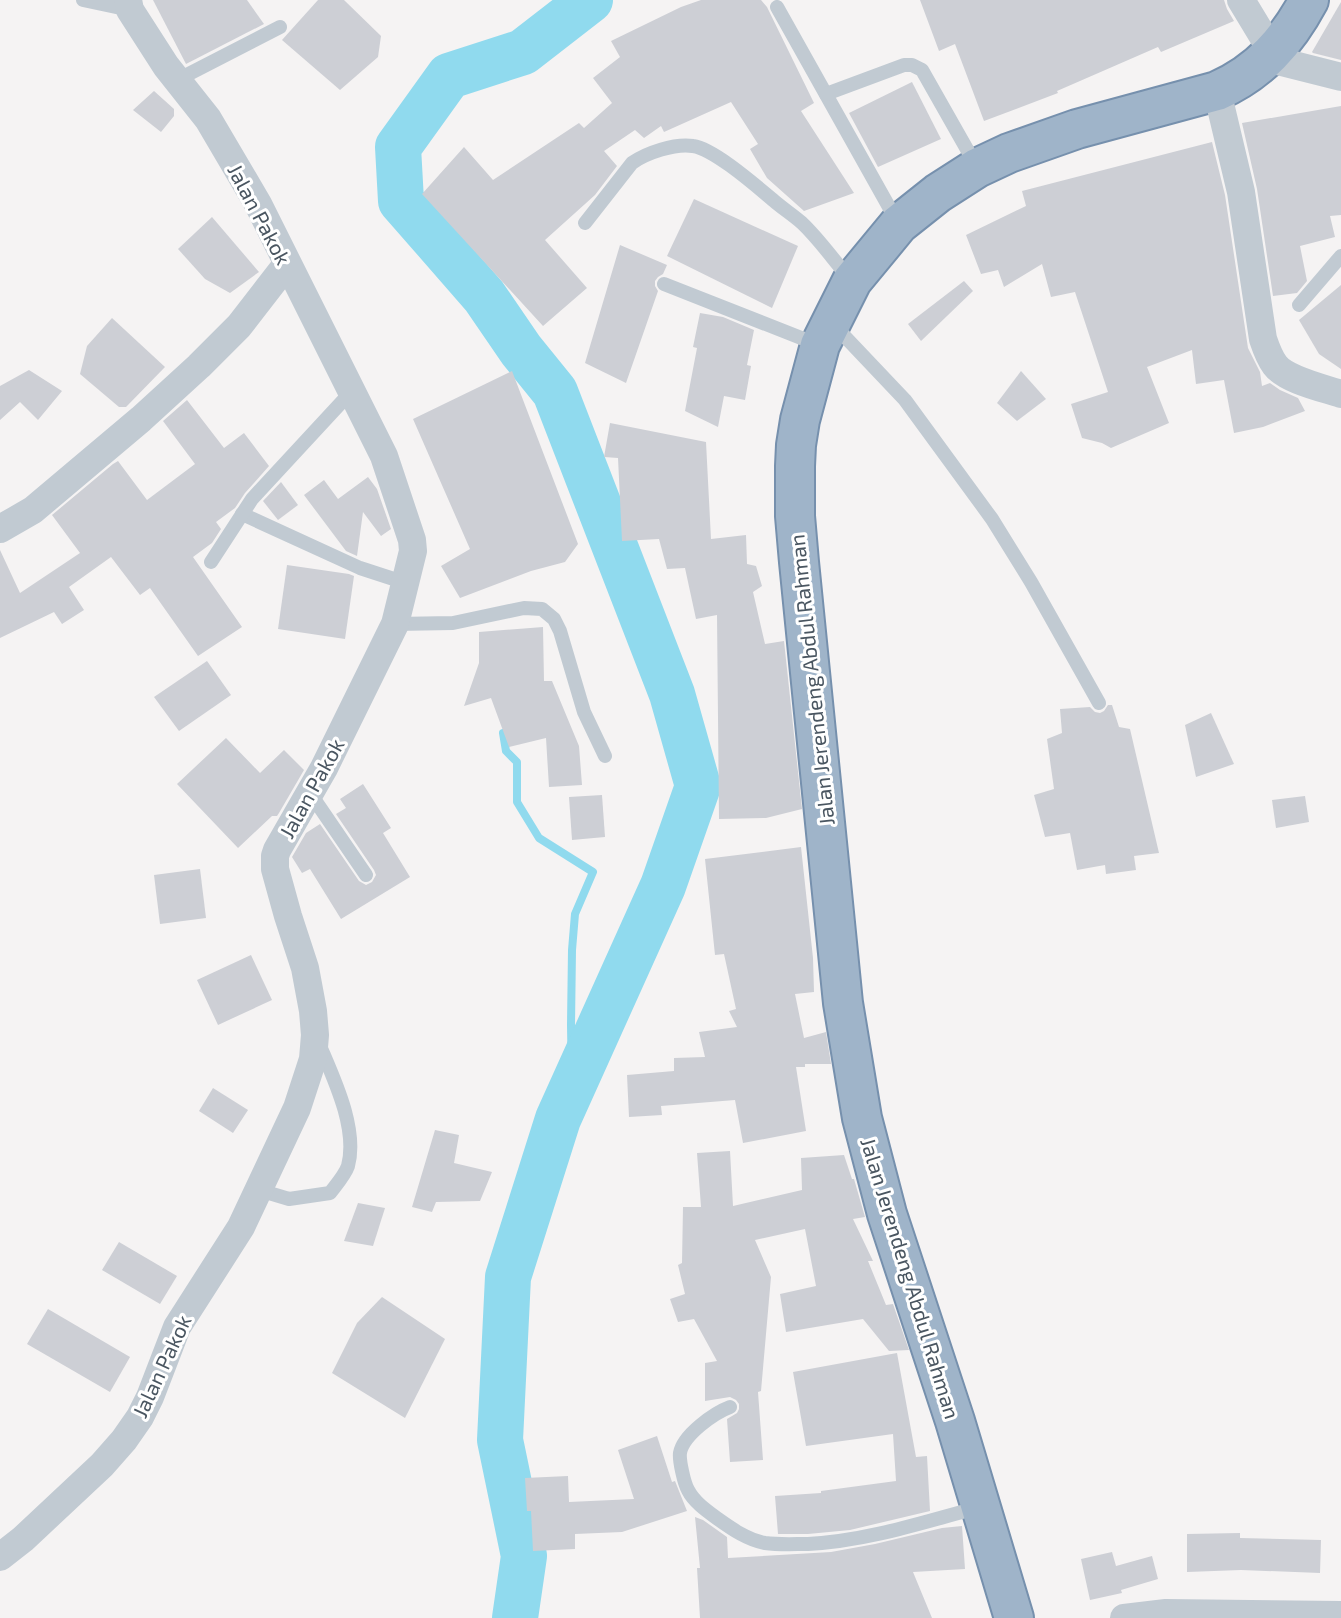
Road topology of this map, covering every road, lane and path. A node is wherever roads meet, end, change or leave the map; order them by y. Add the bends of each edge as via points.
1 (83, 0) edge
2 (1241, 0) edge
3 (1309, 0) edge
4 (129, 5) edge
5 (777, 8) dead end
6 (280, 27) dead end
7 (1269, 56) junction
8 (1341, 77) edge
9 (177, 80) junction
10 (1217, 91) junction
11 (826, 94) junction
12 (978, 168) junction
13 (585, 223) dead end
14 (899, 224) junction
15 (1341, 256) edge
16 (287, 264) junction
17 (852, 281) junction
18 (664, 284) dead end
19 (1299, 305) dead end
20 (826, 334) junction
21 (351, 392) junction
22 (1341, 394) edge
23 (242, 514) junction
24 (0, 529) edge
25 (211, 562) dead end
26 (406, 583) junction
27 (390, 634) junction
28 (1099, 703) dead end
29 (605, 757) dead end
30 (310, 793) junction
31 (366, 876) dead end
32 (315, 1035) junction
33 (259, 1190) junction
34 (730, 1407) dead end
35 (982, 1507) junction
36 (0, 1556) edge
37 (1341, 1615) edge
38 (1014, 1618) edge
39 (1124, 1618) edge

1 - 4 lane
2 - 7 street
3 - 7 highway, Jalan Jerendeng Abdul Rahman via 1290,33
4 - 9 street, Jalan Pakok
5 - 11 lane
6 - 9 lane
7 - 8 street
7 - 10 highway, Jalan Jerendeng Abdul Rahman
9 - 16 street, Jalan Pakok via 208,119
10 - 12 highway, Jalan Jerendeng Abdul Rahman via 1077,129
10 - 22 street via 1241,192 1265,345 1275,366 1287,375
11 - 12 lane via 912,65 922,71
11 - 14 lane
12 - 14 highway, Jalan Jerendeng Abdul Rahman
13 - 17 lane via 641,156 694,146 732,167 803,224
14 - 17 highway, Jalan Jerendeng Abdul Rahman
15 - 19 lane
16 - 21 street, Jalan Pakok
16 - 24 street via 239,326 199,366 33,510
17 - 20 highway, Jalan Jerendeng Abdul Rahman
18 - 20 lane
20 - 28 lane via 905,400 992,519
20 - 35 highway, Jalan Jerendeng Abdul Rahman via 800,420 795,516 843,1003 862,1118 887,1214
21 - 23 lane
21 - 26 street, Jalan Pakok via 384,456 412,540
23 - 25 lane
23 - 26 lane via 360,568
26 - 27 street, Jalan Pakok
27 - 29 lane via 524,608 542,609 560,631 584,712
27 - 30 street, Jalan Pakok
30 - 31 lane
30 - 32 street, Jalan Pakok via 277,850 275,863 305,968
32 - 33 street, Jalan Pakok via 313,1059 297,1108
32 - 33 lane via 345,1114 351,1141 348,1168 330,1193 289,1199
33 - 36 street, Jalan Pakok via 241,1227 182,1317 150,1397 124,1440
34 - 35 lane via 690,1435 680,1452 683,1472 699,1505 734,1531 764,1543 834,1543
35 - 38 highway, Jalan Jerendeng Abdul Rahman
37 - 39 street via 1166,1613

